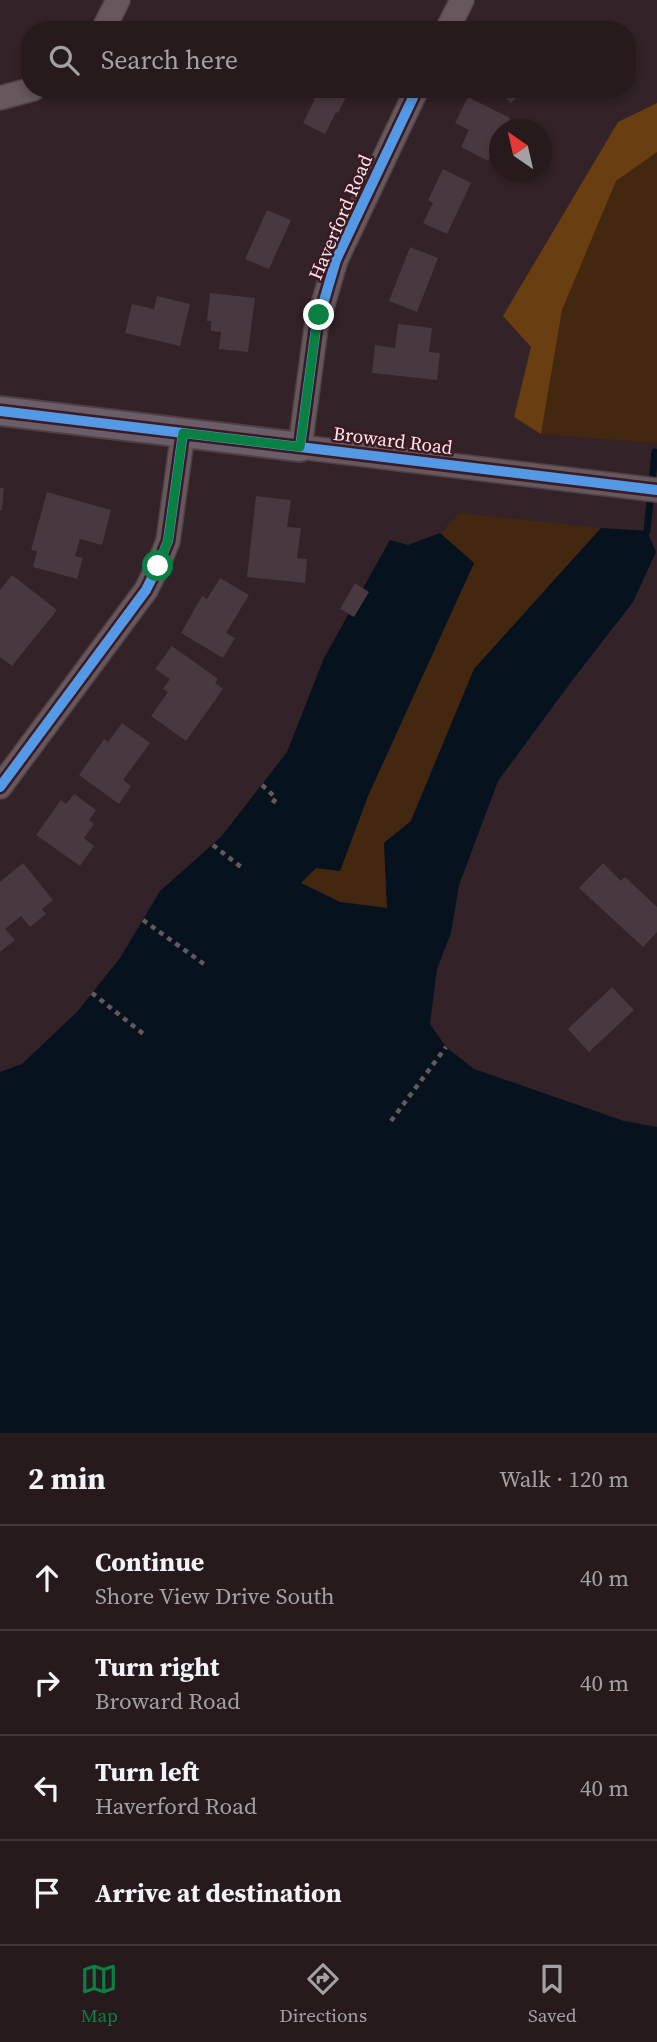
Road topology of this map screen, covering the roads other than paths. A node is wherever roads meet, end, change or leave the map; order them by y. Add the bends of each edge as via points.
1 (118, 0) edge
2 (462, 0) edge
3 (108, 21) edge
4 (452, 21) edge
5 (21, 92) edge
6 (0, 98) edge
7 (412, 98) edge
8 (0, 411) edge
9 (183, 433) junction
10 (300, 447) junction
11 (657, 490) edge
12 (0, 787) edge

1 - 3 street
2 - 4 street
5 - 6 street
7 - 10 street, Haverford Road via 336,260 316,328
8 - 9 main road, Broward Road
9 - 10 main road, Broward Road
9 - 12 street via 168,541 146,590
10 - 11 street, Broward Road

